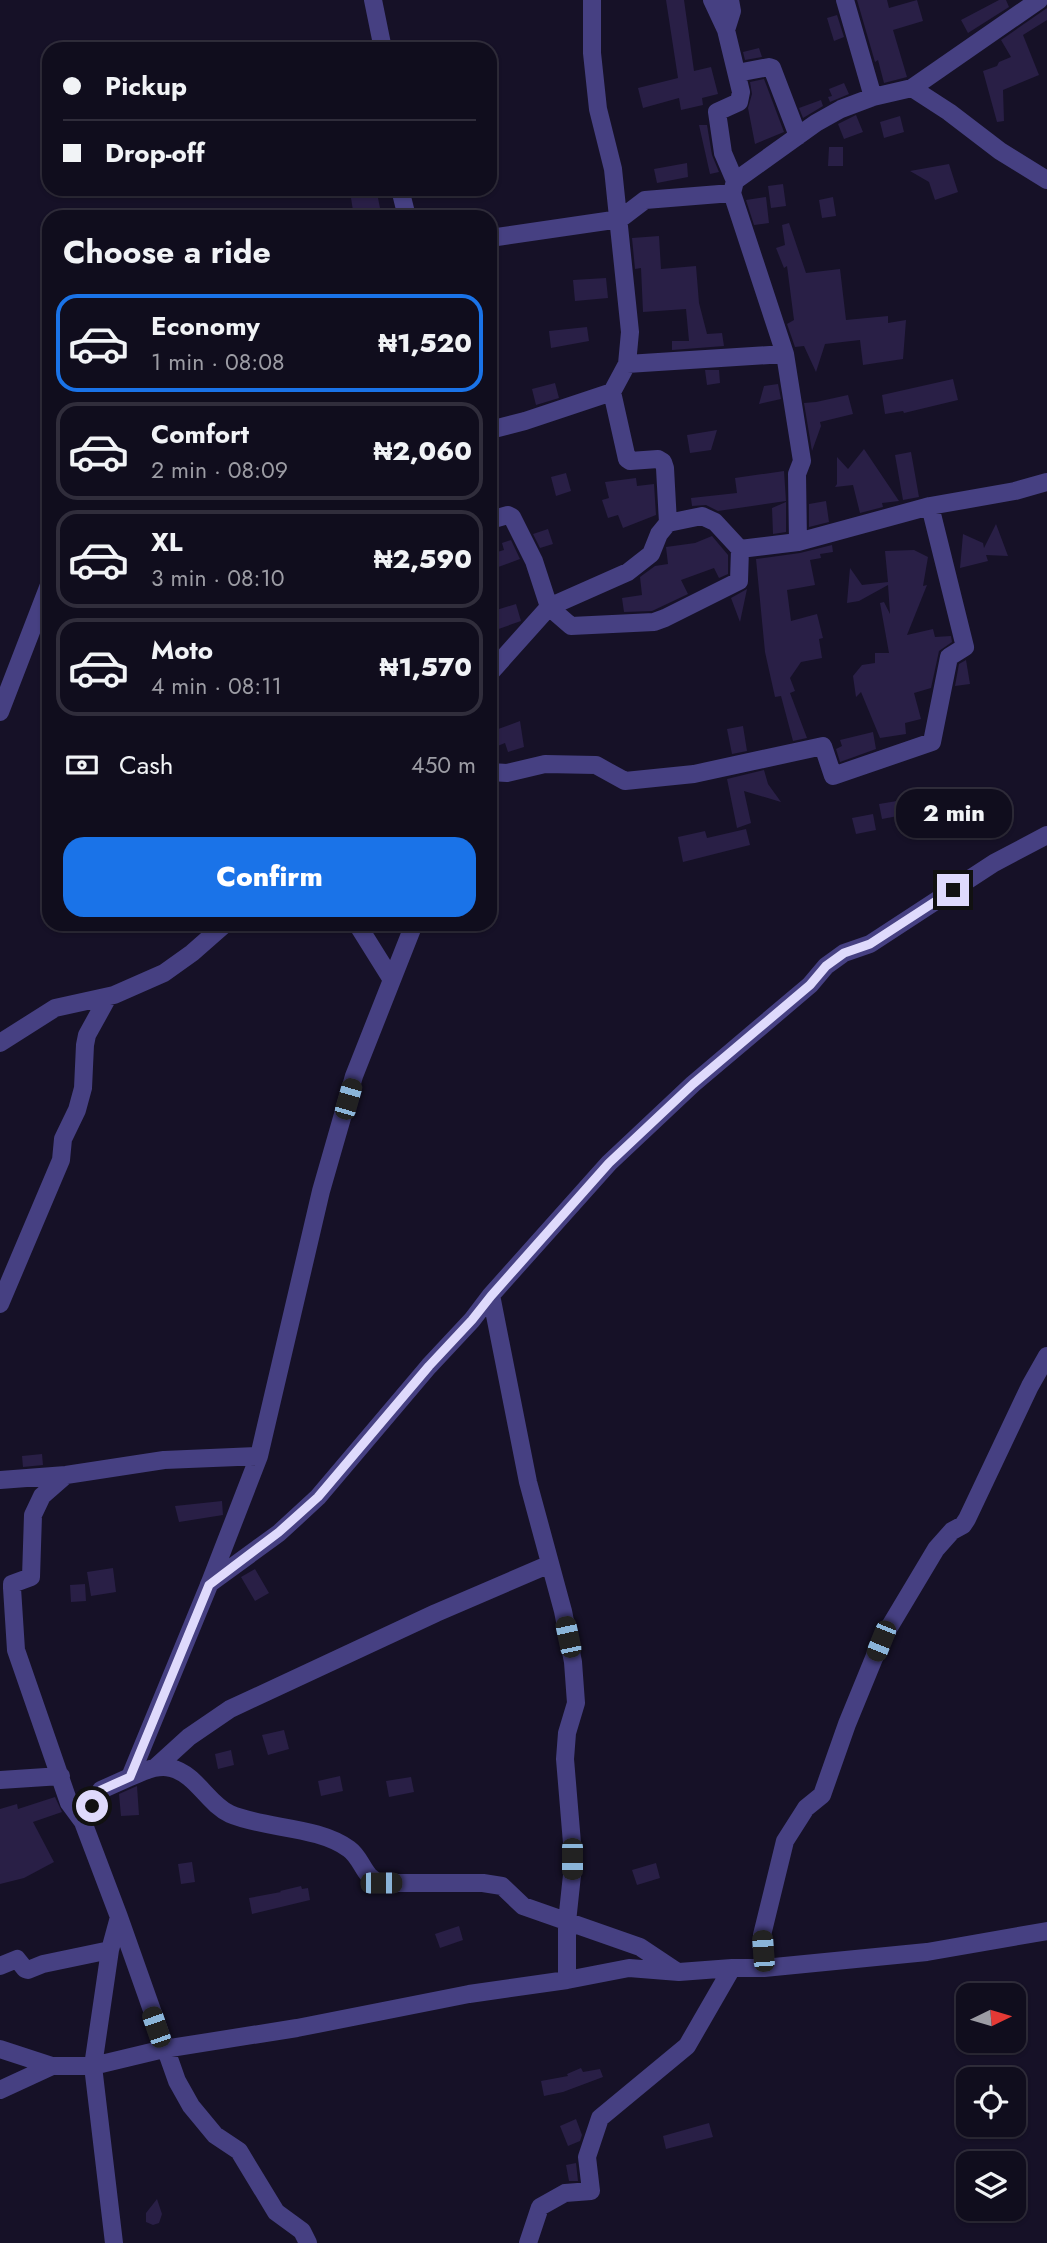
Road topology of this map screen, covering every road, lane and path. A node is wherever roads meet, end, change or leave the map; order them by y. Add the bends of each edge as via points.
1 (373, 0) edge
2 (592, 0) edge
3 (712, 0) edge
4 (730, 0) edge
5 (845, 0) edge
6 (1038, 0) edge
7 (726, 30) junction
8 (382, 42) edge
9 (737, 73) junction
10 (912, 88) junction
11 (873, 97) junction
12 (798, 136) junction
13 (1047, 180) edge
14 (734, 187) junction
15 (620, 219) junction
16 (497, 237) edge
17 (785, 354) junction
18 (627, 364) junction
19 (612, 392) junction
20 (497, 428) edge
21 (1047, 482) edge
22 (930, 506) junction
23 (497, 518) edge
24 (668, 523) junction
25 (798, 542) junction
26 (740, 549) junction
27 (42, 603) edge
28 (549, 607) junction
29 (497, 665) edge
30 (0, 712) edge
31 (497, 773) edge
32 (1047, 835) edge
33 (217, 931) edge
34 (361, 931) edge
35 (411, 931) edge
36 (392, 980) junction
37 (108, 996) junction
38 (0, 1043) edge
39 (491, 1296) junction
40 (0, 1304) edge
41 (1047, 1356) edge
42 (258, 1456) junction
43 (66, 1475) junction
44 (0, 1480) edge
45 (550, 1564) junction
46 (209, 1585) junction
47 (8, 1654) edge
48 (156, 1768) junction
49 (61, 1776) junction
50 (130, 1777) junction
51 (0, 1780) edge
52 (83, 1822) junction
53 (119, 1917) junction
54 (567, 1922) junction
55 (1047, 1931) edge
56 (110, 1950) junction
57 (0, 1966) edge
58 (732, 1968) junction
59 (764, 1968) junction
60 (678, 1972) junction
61 (567, 1980) junction
62 (0, 2049) edge
63 (164, 2049) junction
64 (52, 2066) junction
65 (93, 2066) junction
66 (0, 2090) edge
67 (114, 2243) edge
68 (308, 2243) edge
69 (528, 2243) edge

1 - 8 street
2 - 15 street via 598,109
3 - 7 street
4 - 7 street
5 - 11 street
6 - 10 street
7 - 9 street
9 - 12 street via 772,68
9 - 14 street via 739,102 716,112
10 - 11 street
10 - 13 street
11 - 12 street via 841,109
12 - 14 street
14 - 15 street via 645,200
14 - 17 street
15 - 16 street
15 - 18 street via 630,332
17 - 18 street
17 - 25 street via 802,461 797,474
18 - 19 street
19 - 20 street
19 - 24 street via 627,459 663,462
21 - 22 street
22 - 25 street
22 - 31 street via 965,648 949,657 932,742 833,776 823,746 694,774 639,780 625,781 596,765 545,764
23 - 28 street via 508,515 516,522
24 - 26 street via 702,516 715,522
24 - 28 street via 651,554 628,572
25 - 26 street
26 - 28 street via 739,581 660,620 571,626
27 - 30 street
28 - 29 street
32 - 39 street via 994,863 870,944 844,953 826,966 609,1163
33 - 37 street via 164,973
34 - 36 street
35 - 36 street
36 - 42 street via 354,1076 321,1191
37 - 38 street via 55,1008
37 - 40 street via 85,1045 83,1088 63,1139 61,1160
39 - 45 street via 528,1482
39 - 46 street via 318,1497
41 - 59 street via 967,1519 936,1549 881,1641 822,1795 806,1808 785,1841 762,1935
42 - 43 street via 169,1460
42 - 46 street
43 - 44 street
43 - 47 street via 42,1496 33,1515 31,1577 12,1584
45 - 48 street via 230,1709 189,1737
45 - 54 street via 576,1692 565,1759 572,1843
46 - 50 street
47 - 49 street
48 - 50 street
48 - 54 street via 184,1773 233,1815 318,1835 347,1848 373,1881 502,1886 523,1906
49 - 51 street
49 - 52 street via 69,1803
50 - 52 street via 101,1790
52 - 53 street
53 - 56 street
53 - 63 street
54 - 60 street via 640,1947
54 - 61 street
55 - 59 street via 927,1952
56 - 57 street via 28,1970 17,1959
56 - 65 street
58 - 59 street
58 - 60 street
58 - 69 street via 687,2046 600,2118 587,2157 591,2191 565,2193 540,2207
60 - 61 street via 635,1967
61 - 63 street
62 - 64 street
63 - 65 street
63 - 68 street via 191,2106 215,2135 239,2151 276,2212 302,2231
64 - 65 street
64 - 66 street
65 - 67 street

